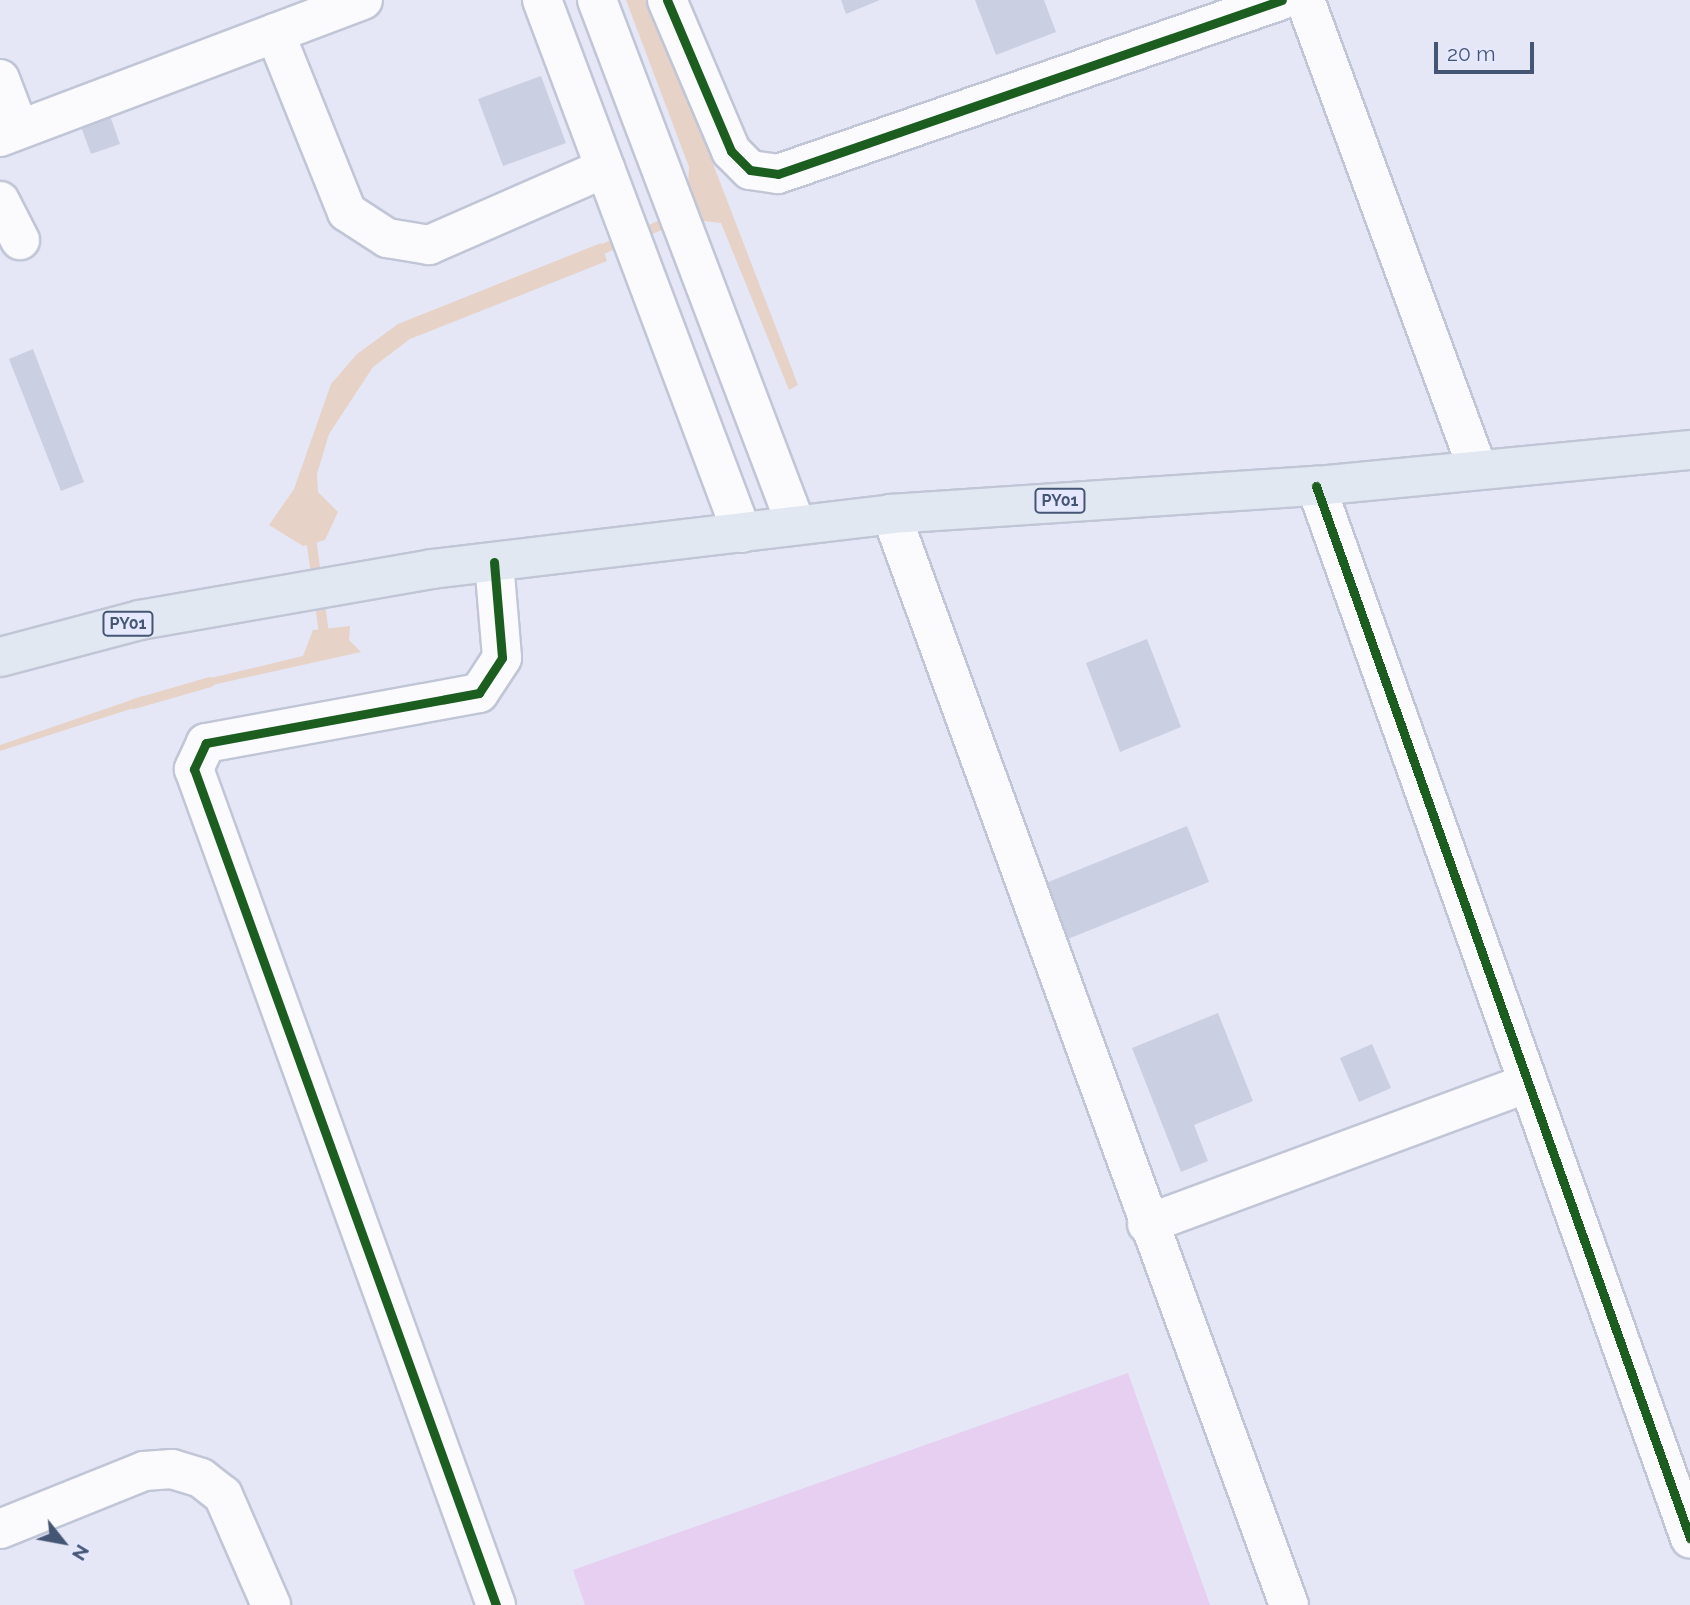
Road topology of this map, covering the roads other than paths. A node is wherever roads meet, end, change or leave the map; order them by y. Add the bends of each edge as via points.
1 (363, 0) edge
2 (542, 0) edge
3 (597, 0) edge
4 (667, 0) edge
5 (1282, 0) edge
6 (1305, 0) edge
7 (275, 33) junction
8 (0, 79) edge
9 (10, 133) edge
10 (610, 182) junction
11 (0, 201) edge
12 (20, 240) dead end
13 (1690, 450) edge
14 (1476, 466) junction
15 (1316, 485) junction
16 (891, 514) junction
17 (796, 525) junction
18 (742, 533) junction
19 (494, 562) junction
20 (0, 657) edge
21 (1528, 1083) junction
22 (1147, 1224) junction
23 (0, 1529) edge
24 (1690, 1538) edge
25 (271, 1605) edge
26 (496, 1605) edge
27 (1289, 1605) edge

1 - 7 street
2 - 10 street
3 - 17 street
4 - 5 street via 731,151 750,170 778,174
6 - 14 street
7 - 9 street
7 - 10 street via 347,212 387,238 429,245
8 - 9 street
10 - 18 street
11 - 12 street
13 - 14 highway, PY01
14 - 15 highway, PY01
15 - 16 highway, PY01
15 - 21 street
16 - 17 highway, PY01
16 - 22 street
17 - 18 highway, PY01
18 - 19 highway, PY01
19 - 20 highway, PY01 via 140,621
19 - 26 street via 502,658 479,693 206,743 194,769
21 - 22 street
21 - 24 street
22 - 27 street
23 - 25 street via 144,1471 172,1469 201,1478 223,1495

